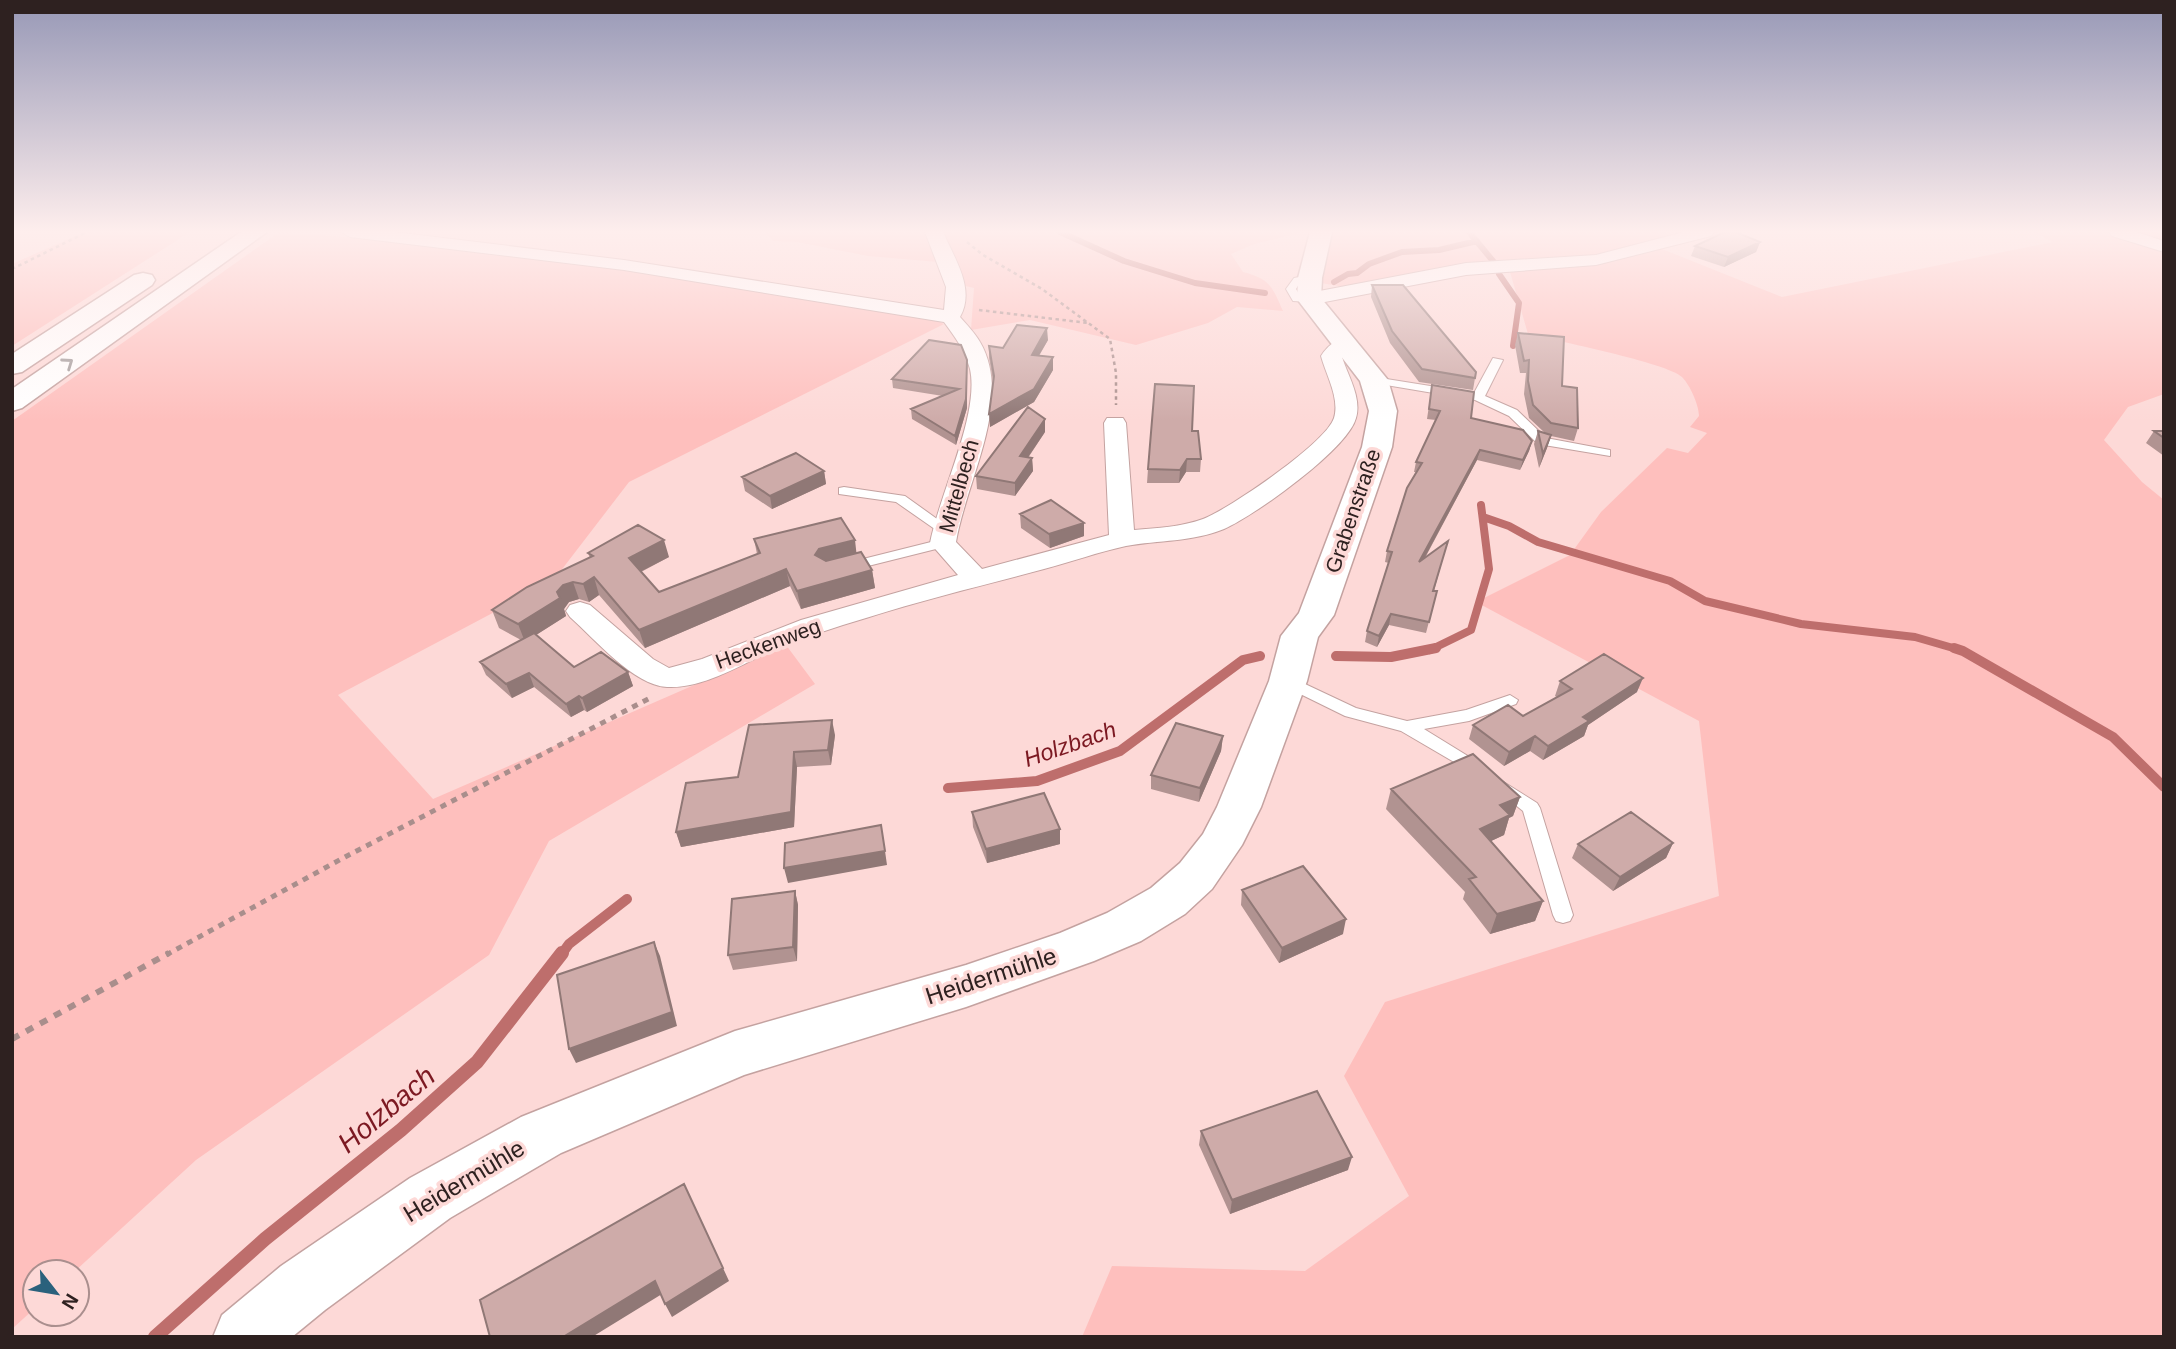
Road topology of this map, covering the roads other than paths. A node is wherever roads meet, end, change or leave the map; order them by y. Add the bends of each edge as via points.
1 (119, 295) edge
2 (166, 295) edge
3 (818, 295) edge
4 (953, 295) edge
5 (1313, 295) edge
6 (954, 316) junction
7 (1345, 344) junction
8 (1497, 360) dead end
9 (12, 366) edge
10 (1374, 380) junction
11 (1478, 397) junction
12 (12, 402) edge
13 (1115, 423) road end
14 (1606, 453) dead end
15 (844, 491) dead end
16 (944, 536) junction
17 (1122, 539) junction
18 (828, 572) edge
19 (975, 578) junction
20 (580, 611) dead end
21 (1288, 681) junction
22 (1510, 700) dead end
23 (1407, 727) junction
24 (1563, 915) dead end
25 (244, 1337) edge

1 - 9 main road
12 -> 2 main road
3 - 6 street
4 - 6 street
5 - 7 main road, Grabenstraße
6 - 16 street, Mittelbech via 976,351 984,386 972,448
7 - 10 main road, Grabenstraße
7 - 17 street via 1331,356 1346,416 1322,447 1248,507 1224,519 1197,529
8 - 11 lane
10 - 11 lane
10 - 21 main road, Grabenstraße via 1383,411 1377,447 1317,615 1300,636
11 - 14 lane via 1513,412 1542,441
13 - 17 street
15 - 16 lane via 900,499
16 - 18 lane
16 - 19 street, Mittelbech
17 - 19 street
19 - 20 street, Heckenweg via 790,633 678,678 657,676
21 - 23 lane via 1351,712
21 - 25 main road, Heidermühle via 1220,845 1196,876 1168,901 1077,947 966,986 735,1054 541,1135 430,1198 303,1288
22 - 23 lane via 1469,715
23 - 24 lane via 1531,807

